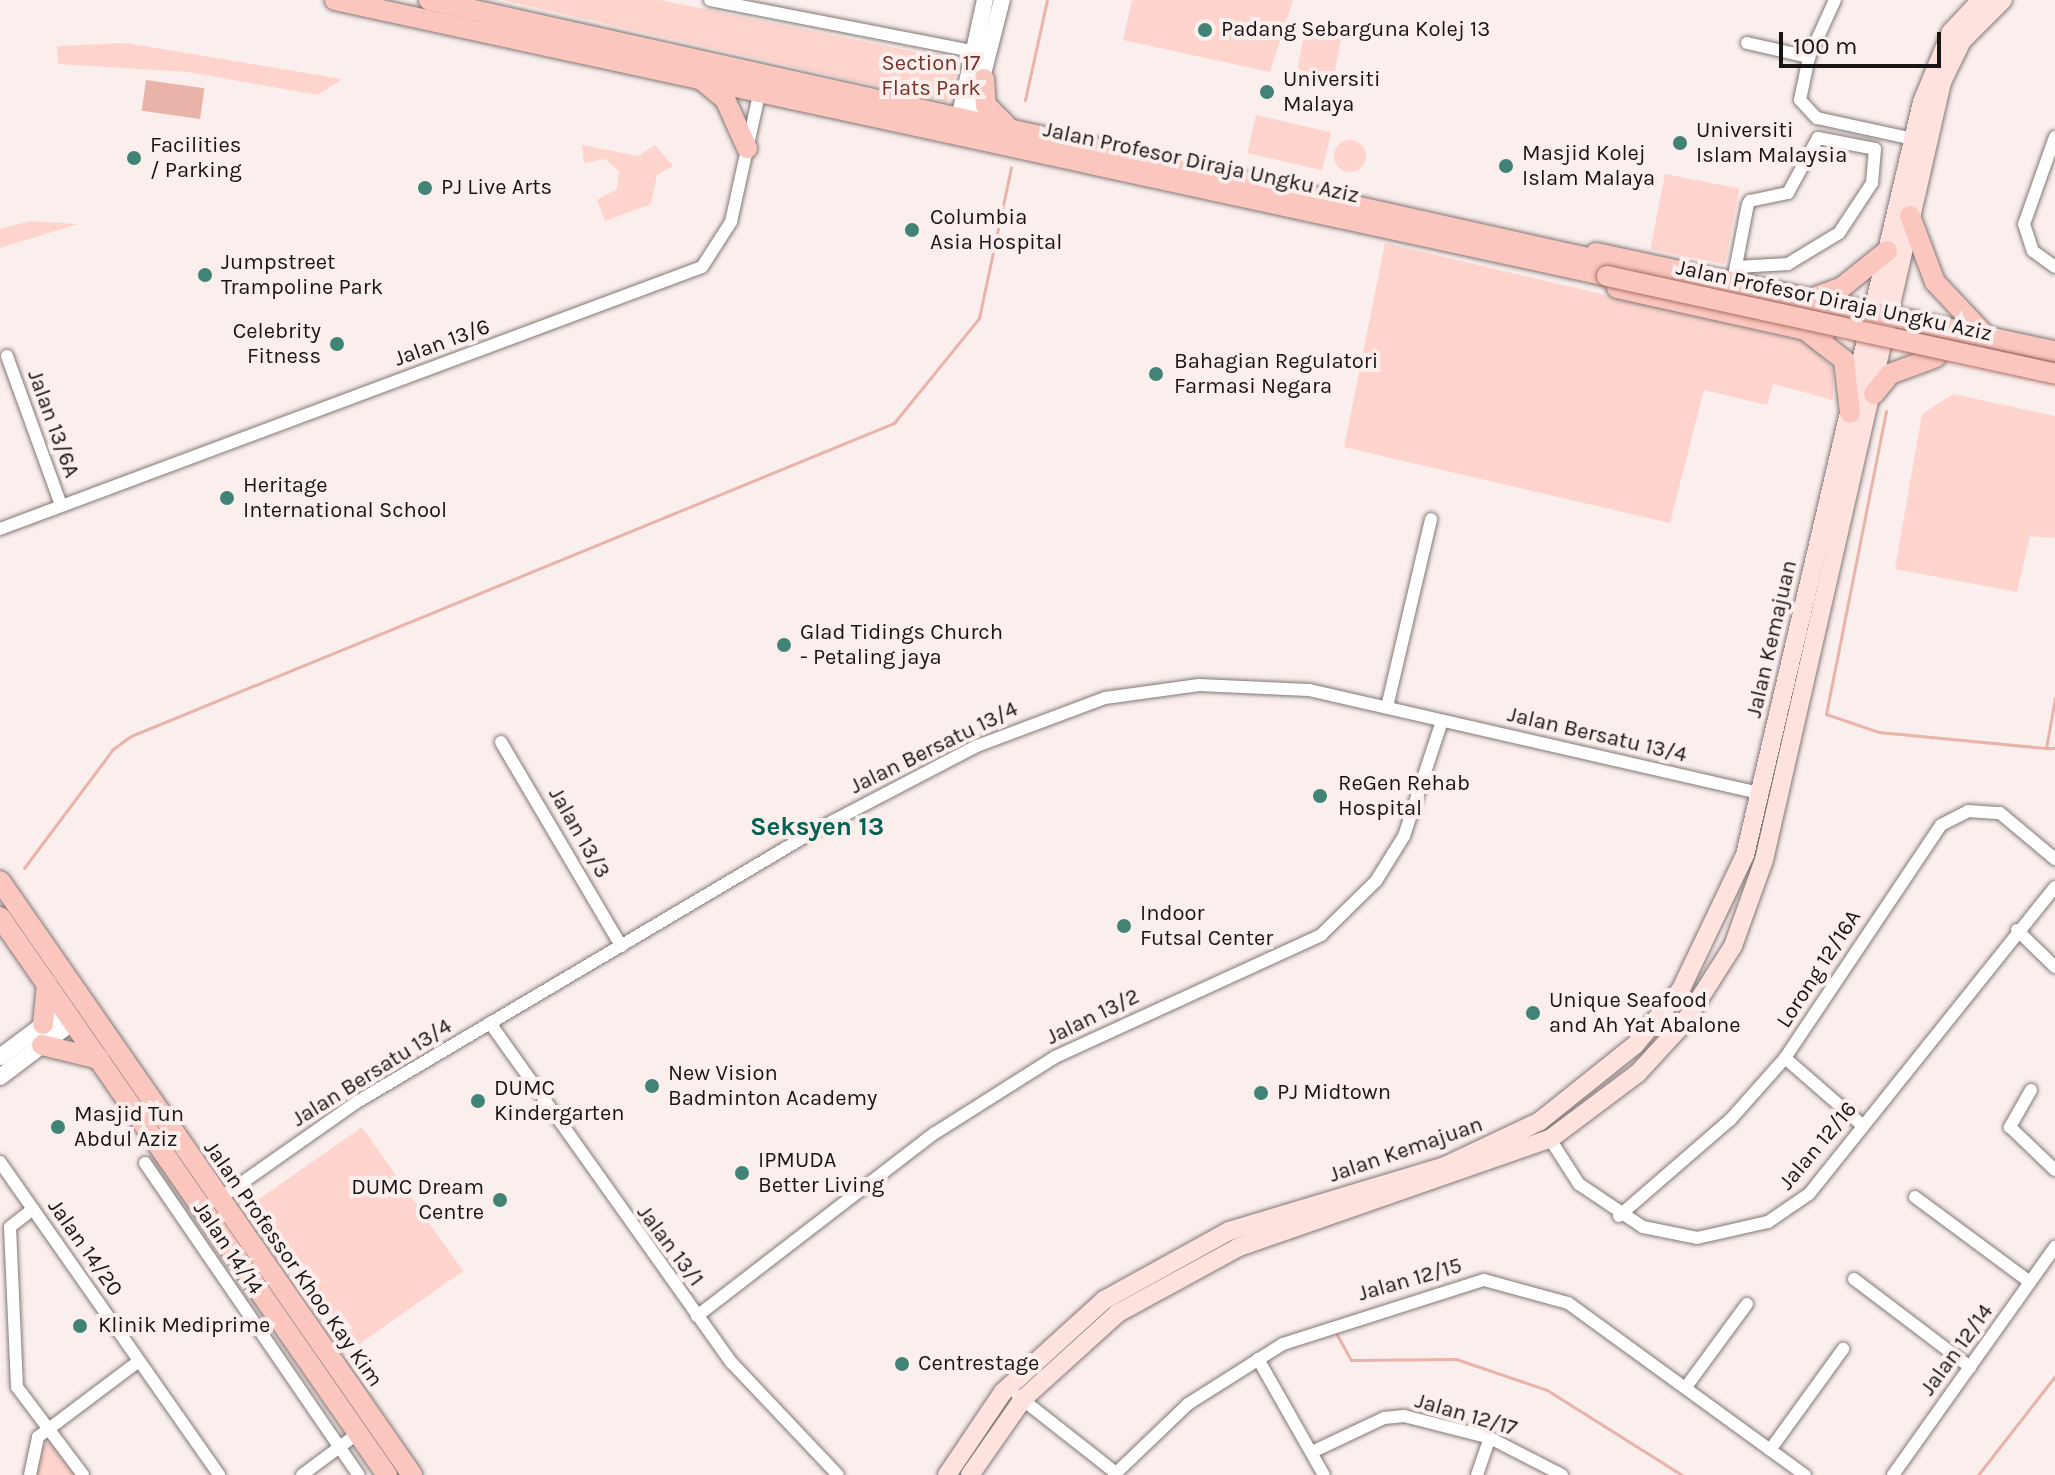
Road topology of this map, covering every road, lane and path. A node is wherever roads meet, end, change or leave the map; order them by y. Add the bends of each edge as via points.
1 (335, 0) edge
2 (429, 0) edge
3 (710, 0) edge
4 (985, 0) edge
5 (1002, 0) edge
6 (1835, 0) edge
7 (1981, 0) edge
8 (2003, 0) edge
9 (1747, 43) dead end
10 (973, 51) junction
11 (1809, 57) junction
12 (699, 78) junction
13 (984, 79) junction
14 (762, 81) junction
15 (964, 126) junction
16 (1852, 126) junction
17 (1011, 127) junction
18 (2055, 137) edge
19 (1913, 139) junction
20 (1850, 142) junction
21 (747, 148) junction
22 (1910, 216) junction
23 (1425, 236) junction
24 (1887, 251) junction
25 (1580, 252) junction
26 (2055, 267) edge
27 (1609, 269) junction
28 (1734, 274) junction
29 (1813, 298) junction
30 (1882, 313) junction
31 (1798, 328) junction
32 (1983, 335) junction
33 (1875, 344) junction
34 (2055, 351) edge
35 (7, 356) dead end
36 (1936, 357) junction
37 (2055, 362) edge
38 (1972, 365) junction
39 (2055, 374) edge
40 (2055, 384) edge
41 (1874, 394) junction
42 (1850, 413) junction
43 (61, 505) junction
44 (1431, 519) dead end
45 (0, 529) edge
46 (1387, 707) junction
47 (1442, 721) junction
48 (501, 742) dead end
49 (1783, 782) junction
50 (1760, 793) junction
51 (2055, 859) edge
52 (0, 881) edge
53 (2055, 887) edge
54 (0, 917) edge
55 (2017, 930) junction
56 (621, 946) junction
57 (57, 964) junction
58 (2055, 967) edge
59 (47, 984) junction
60 (70, 1014) junction
61 (490, 1023) junction
62 (42, 1035) junction
63 (121, 1055) junction
64 (0, 1057) edge
65 (1785, 1058) junction
66 (99, 1059) junction
67 (0, 1077) edge
68 (2031, 1090) dead end
69 (1862, 1125) junction
70 (1550, 1139) junction
71 (0, 1162) edge
72 (145, 1163) dead end
73 (2055, 1170) edge
74 (1915, 1197) dead end
75 (211, 1204) junction
76 (33, 1209) junction
77 (1619, 1216) junction
78 (2055, 1247) edge
79 (1854, 1279) dead end
80 (2030, 1282) junction
81 (1747, 1304) dead end
82 (697, 1316) junction
83 (1843, 1349) dead end
84 (1258, 1359) junction
85 (139, 1361) junction
86 (1970, 1367) junction
87 (1686, 1387) junction
88 (1003, 1392) junction
89 (1023, 1399) junction
90 (49, 1429) junction
91 (357, 1434) junction
92 (1490, 1438) junction
93 (340, 1447) junction
94 (1770, 1450) junction
95 (1312, 1452) junction
96 (1115, 1474) edge
97 (30, 1475) edge
98 (83, 1475) edge
99 (219, 1475) edge
100 (302, 1475) edge
101 (359, 1475) edge
102 (387, 1475) edge
103 (412, 1475) edge
104 (838, 1475) edge
105 (947, 1475) edge
106 (970, 1475) edge
107 (1324, 1475) edge
108 (1477, 1475) edge
109 (1562, 1475) edge
110 (1805, 1475) edge
111 (1893, 1475) edge

1 - 12 main road, Jalan Profesor Diraja Ungku Aziz
2 - 14 main road, Jalan Profesor Diraja Ungku Aziz
3 - 10 street
4 - 10 street
5 - 13 street
6 - 11 street
7 - 19 main road via 1951,32
8 - 22 main road via 1962,41 1942,82
9 - 11 street
10 - 15 street
11 - 16 street via 1800,100 1817,118
12 - 14 main road, Jalan Profesor Diraja Ungku Aziz
12 - 21 main road via 725,99
13 - 15 street
13 - 17 main road via 986,105
14 - 15 main road, Jalan Profesor Diraja Ungku Aziz
14 - 21 street, Jalan 13/6
15 - 17 main road, Jalan Profesor Diraja Ungku Aziz
15 - 23 main road, Jalan Profesor Diraja Ungku Aziz
16 - 19 street
16 - 20 street
17 - 25 main road, Jalan Profesor Diraja Ungku Aziz
18 - 26 street via 2024,224 2033,251
19 - 24 main road
20 - 28 street via 1818,138 1788,193 1750,201
20 - 28 street via 1872,147 1878,157 1849,222 1801,259
21 - 43 street, Jalan 13/6 via 731,222 702,267
22 - 30 main road
22 - 32 main road via 1935,282
23 - 27 main road, Jalan Profesor Diraja Ungku Aziz
23 - 31 main road
24 - 29 main road via 1841,288
24 - 30 main road
25 - 27 main road, Jalan Profesor Diraja Ungku Aziz
25 - 28 main road
27 - 37 main road, Jalan Profesor Diraja Ungku Aziz
27 - 39 main road, Jalan Profesor Diraja Ungku Aziz, bridge
28 - 29 main road
29 - 30 main road
30 - 32 main road
30 - 33 main road
31 - 33 main road
31 - 42 main road via 1827,341 1844,360
32 - 34 main road
32 - 38 main road via 1958,344
33 - 36 main road
33 - 41 main road, Jalan Kemajuan
33 - 42 main road, Jalan Kemajuan
35 - 43 street, Jalan 13/6A
36 - 38 main road
36 - 41 main road via 1890,374
38 - 40 main road
41 - 49 main road, Jalan Kemajuan
42 - 50 main road, Jalan Kemajuan
43 - 45 street, Jalan 13/6
44 - 46 street
46 - 47 street, Jalan Bersatu 13/4
46 - 56 street, Jalan Bersatu 13/4 via 1234,684 1105,698 916,775
47 - 50 street, Jalan Bersatu 13/4
47 - 82 street, Jalan 13/2 via 1404,836 1376,881 1321,935 1055,1057 935,1133
48 - 56 street, Jalan 13/3
49 - 50 main road
49 - 70 main road, Jalan Kemajuan via 1749,908 1712,982 1658,1053
50 - 88 main road, Jalan Kemajuan via 1735,888 1681,989 1635,1045 1579,1095 1459,1160 1229,1231 1171,1259 1104,1300
51 - 65 street, Lorong 12/16A via 2000,813 1968,811 1941,825
52 - 57 main road, Jalan Professor Khoo Kay Kim
53 - 55 street, Jalan 12/16
54 - 59 main road, Jalan Professor Khoo Kay Kim
55 - 58 street
55 - 69 street, Jalan 12/16
56 - 61 street, Jalan Bersatu 13/4
57 - 60 main road
57 - 63 main road, Jalan Professor Khoo Kay Kim
59 - 60 main road, Jalan Professor Khoo Kay Kim
59 - 62 main road
60 - 62 street
60 - 63 main road
60 - 66 main road, Jalan Professor Khoo Kay Kim
61 - 75 street, Jalan Bersatu 13/4 via 357,1102
61 - 82 street, Jalan 13/1
62 - 64 street
62 - 66 main road
62 - 67 street
63 - 75 main road, Jalan Professor Khoo Kay Kim
65 - 69 street
65 - 77 street, Lorong 12/16A via 1730,1120
66 - 75 main road, Jalan Professor Khoo Kay Kim
68 - 73 street via 2010,1127
69 - 77 street, Jalan 12/16 via 1809,1194 1768,1222 1697,1238
70 - 77 street, Jalan 12/16 via 1579,1184
70 - 89 main road, Jalan Kemajuan via 1239,1247 1183,1274 1118,1313
71 - 76 street, Jalan 14/20
72 - 93 street, Jalan 14/14
74 - 80 street
75 - 91 main road, Jalan Professor Khoo Kay Kim
75 - 103 main road, Jalan Professor Khoo Kay Kim
76 - 85 street, Jalan 14/20
76 - 90 street via 10,1227 15,1365 28,1410
78 - 80 street, Jalan 12/14
79 - 86 street
80 - 86 street, Jalan 12/14
81 - 87 street
82 - 104 street, Jalan 13/1 via 772,1411
83 - 94 street
84 - 87 street, Jalan 12/15 via 1371,1311 1464,1283 1503,1281 1568,1303
84 - 95 street
84 - 96 street, Jalan 12/15 via 1188,1404
85 - 90 street
85 - 99 street, Jalan 14/20
86 - 111 street, Jalan 12/14
87 - 94 street, Jalan 12/15
88 - 89 street
88 - 105 main road, Jalan Kemajuan
89 - 96 street
89 - 106 main road, Jalan Kemajuan
90 - 97 street via 29,1453
90 - 98 street
91 - 93 street
91 - 102 main road, Jalan Professor Khoo Kay Kim
92 - 95 street, Jalan 12/17 via 1404,1416
92 - 108 street
92 - 109 street, Jalan 12/17
93 - 100 street
93 - 101 street, Jalan 14/14
94 - 110 street, Jalan 12/15
95 - 107 street

